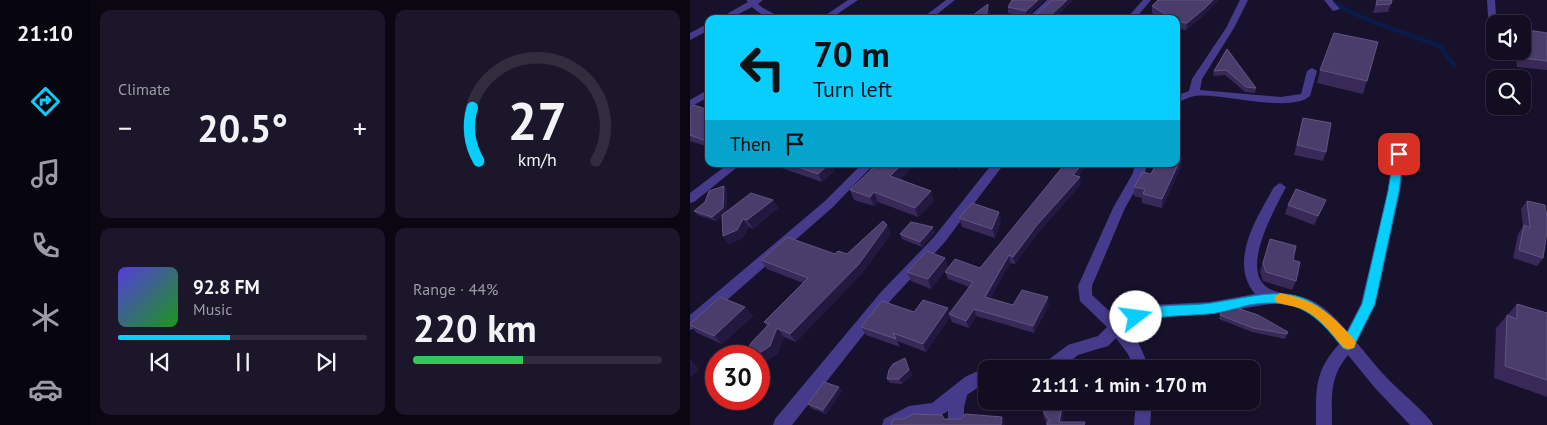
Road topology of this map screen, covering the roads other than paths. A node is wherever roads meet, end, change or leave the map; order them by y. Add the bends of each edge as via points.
1 (854, 0) edge
2 (951, 0) edge
3 (1052, 0) edge
4 (1147, 0) edge
5 (1244, 0) edge
6 (1328, 0) edge
7 (1490, 0) edge
8 (754, 1) edge
9 (1336, 9) dead end
10 (729, 15) edge
11 (771, 15) edge
12 (830, 15) edge
13 (931, 15) edge
14 (1036, 15) edge
15 (1134, 15) edge
16 (1492, 15) edge
17 (705, 28) edge
18 (690, 37) edge
19 (1312, 71) dead end
20 (1194, 93) junction
21 (705, 95) edge
22 (1180, 98) edge
23 (690, 104) edge
24 (1399, 154) dead end
25 (731, 167) edge
26 (865, 167) edge
27 (996, 167) edge
28 (1140, 167) edge
29 (1280, 187) dead end
30 (690, 199) edge
31 (1272, 298) junction
32 (690, 324) edge
33 (1117, 328) junction
34 (1348, 344) junction
35 (1061, 360) edge
36 (1140, 360) edge
37 (978, 378) edge
38 (960, 392) junction
39 (1143, 410) edge
40 (1420, 423) edge
41 (781, 425) edge
42 (890, 425) edge
43 (956, 425) edge
44 (1142, 425) edge
45 (1324, 425) edge

1 - 12 street
2 - 13 street
3 - 14 street
4 - 15 street
5 - 20 street via 1197,79
6 - 9 street
7 - 16 street
8 - 10 street
8 - 11 street via 760,10
17 - 18 street
19 - 20 street via 1305,96 1296,99 1267,100
20 - 22 street
21 - 23 street
24 - 34 street via 1394,191 1368,304
25 - 30 street
26 - 32 street via 829,204
27 - 41 street via 939,240 886,296
28 - 33 street via 1085,286 1085,297
29 - 31 street via 1252,251 1248,271 1257,288
31 - 33 street via 1210,308 1150,311
31 - 34 street via 1303,304 1315,310 1326,317
33 - 35 street via 1103,341 1073,350
33 - 36 street
34 - 40 street via 1380,383
34 - 45 street via 1331,364 1324,388
37 - 38 street
38 - 42 street via 935,411 915,412
38 - 43 street
39 - 44 street

